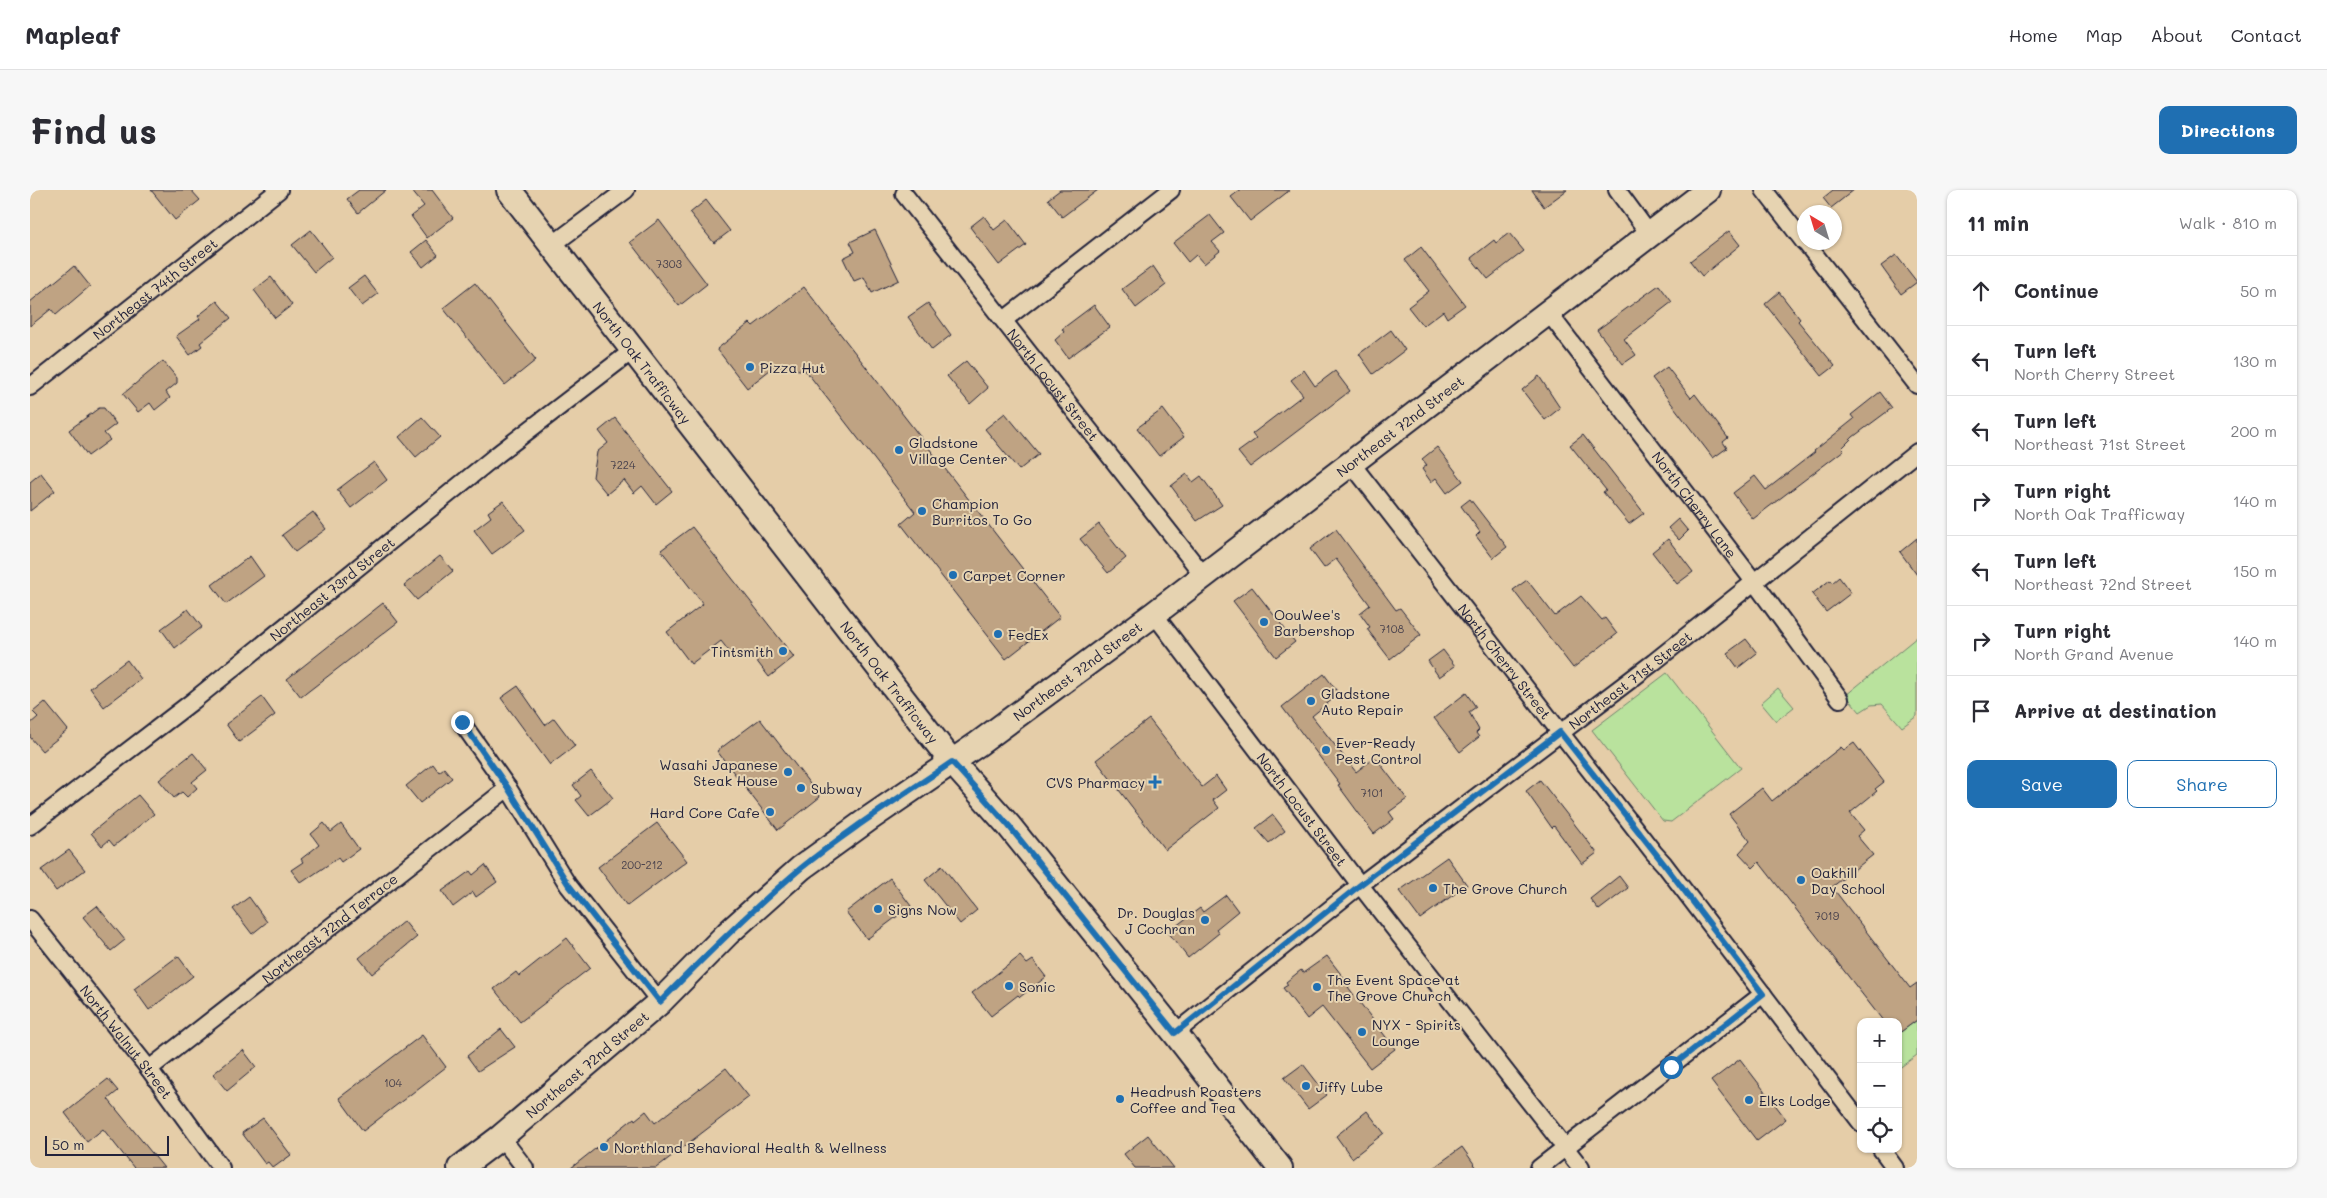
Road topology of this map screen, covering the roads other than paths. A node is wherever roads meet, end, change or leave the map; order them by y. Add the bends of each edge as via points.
1 (279, 190) edge
2 (509, 190) edge
3 (626, 190) edge
4 (1170, 190) edge
5 (1617, 190) edge
6 (1708, 190) edge
7 (1764, 190) edge
8 (904, 194) dead end
9 (1797, 232) edge
10 (1650, 235) junction
11 (552, 245) junction
12 (1811, 250) edge
13 (1548, 312) junction
14 (1004, 320) junction
15 (632, 351) junction
16 (1917, 385) edge
17 (30, 387) edge
18 (1917, 452) edge
19 (1351, 463) junction
20 (1204, 576) junction
21 (1755, 583) junction
22 (1154, 614) junction
23 (1840, 699) dead end
24 (462, 722) dead end
25 (1560, 732) junction
26 (952, 762) junction
27 (508, 788) junction
28 (30, 826) edge
29 (1360, 885) junction
30 (30, 919) edge
31 (1763, 994) junction
32 (660, 1002) junction
33 (1175, 1033) junction
34 (150, 1069) junction
35 (1857, 1118) edge
36 (501, 1137) junction
37 (1565, 1147) junction
38 (1884, 1153) edge
39 (221, 1168) edge
40 (460, 1168) edge
41 (525, 1168) edge
42 (1280, 1168) edge
43 (1539, 1168) edge
44 (1581, 1168) edge
45 (1895, 1168) edge

1 - 17 street, Northeast 74th Street
2 - 11 main road, North Oak Trafficway
3 - 11 street
4 - 14 street
5 - 10 street
6 - 10 main road, Northeast 72nd Street
7 - 9 street
8 - 14 street, North Locust Street
10 - 13 main road, Northeast 72nd Street
11 - 15 main road, North Oak Trafficway
12 - 16 street
13 - 19 main road, Northeast 72nd Street
13 - 21 street, North Cherry Lane
14 - 20 street, North Locust Street
15 - 26 main road, North Oak Trafficway
15 - 28 street, Northeast 73rd Street via 498,454 193,701
18 - 21 street, Northeast 71st Street
19 - 20 main road, Northeast 72nd Street
19 - 25 street, North Cherry Street
20 - 22 main road, Northeast 72nd Street
21 - 23 street, North Cherry Lane
21 - 25 street, Northeast 71st Street
22 - 26 main road, Northeast 72nd Street
22 - 29 street, North Locust Street
24 - 27 street
25 - 29 street, Northeast 71st Street
25 - 31 street, North Cherry Street
26 - 32 main road, Northeast 72nd Street via 802,868 728,933
26 - 33 main road, North Oak Trafficway via 1009,826
27 - 32 street via 568,884
27 - 34 street, Northeast 72nd Terrace
29 - 33 street, Northeast 71st Street
29 - 37 street, North Locust Street
30 - 34 street, North Walnut Street
31 - 35 street, North Cherry Street
31 - 37 street
32 - 36 main road, Northeast 72nd Street
33 - 42 main road, North Oak Trafficway
34 - 39 street, North Walnut Street
36 - 40 main road, Northeast 72nd Street
36 - 41 street
37 - 43 street
37 - 44 street, North Locust Street
38 - 45 street

